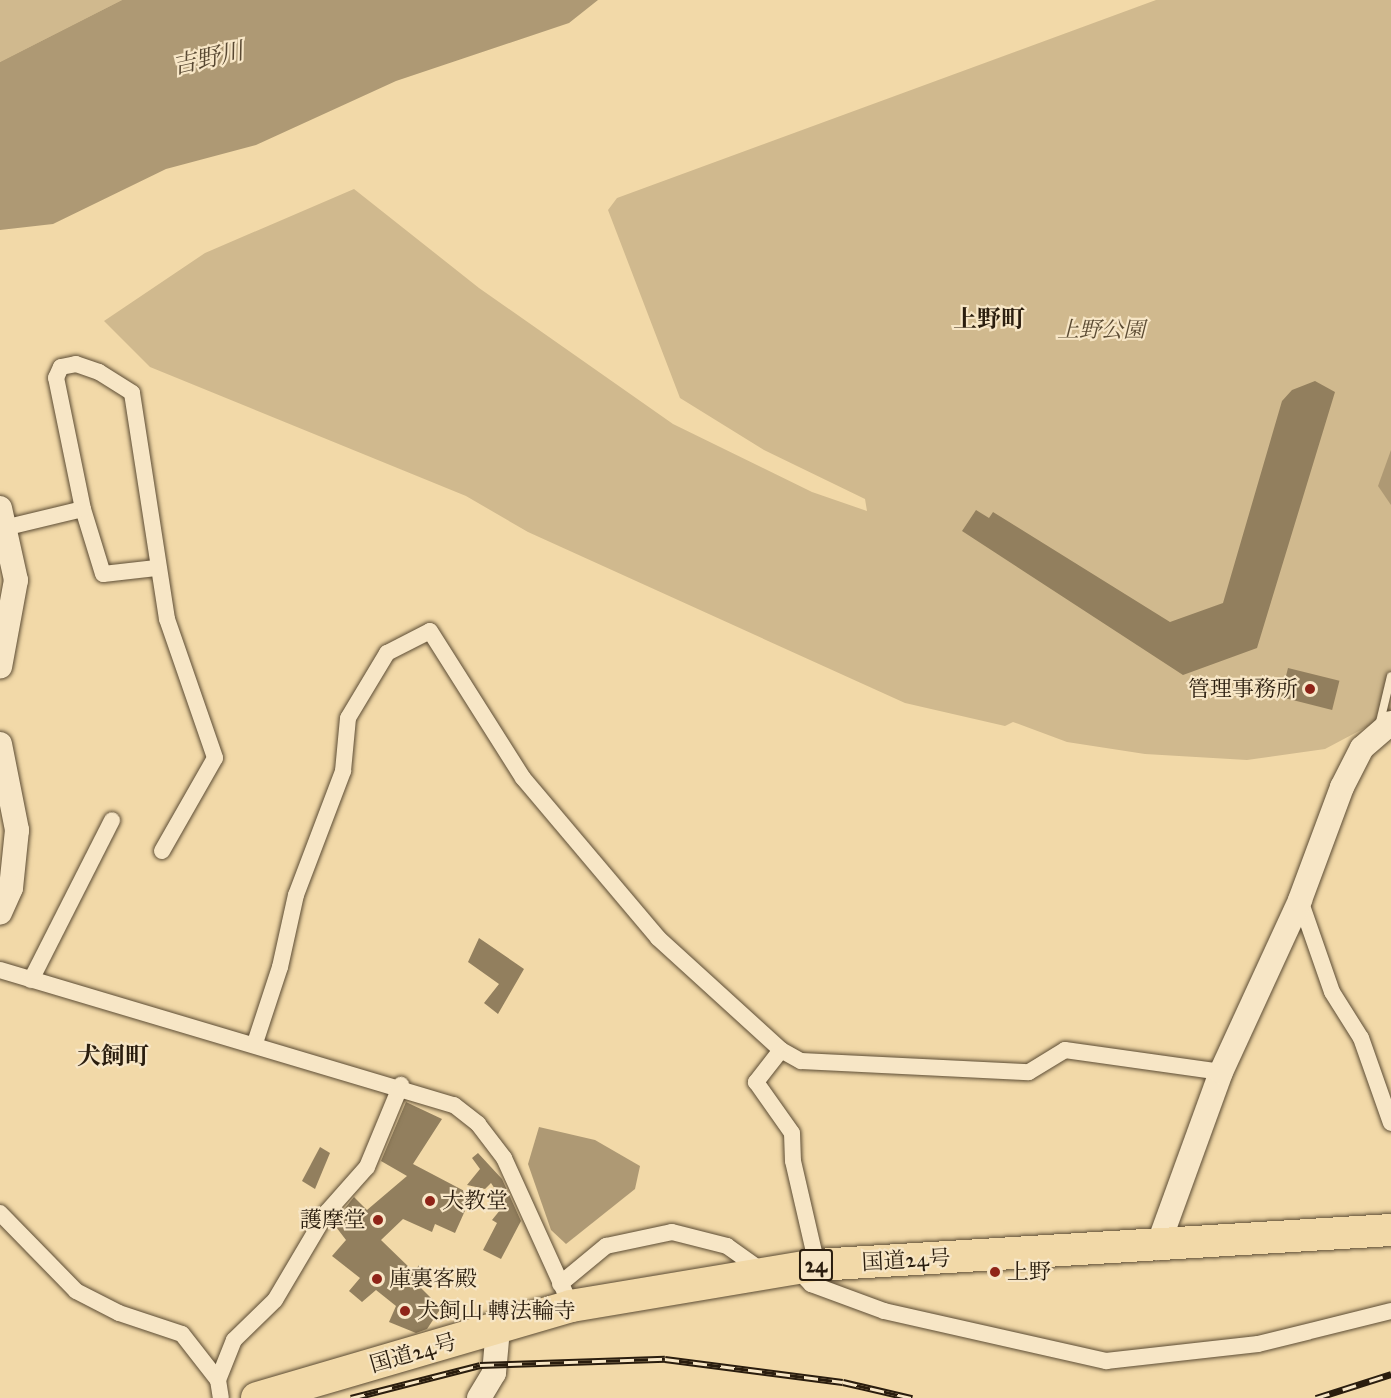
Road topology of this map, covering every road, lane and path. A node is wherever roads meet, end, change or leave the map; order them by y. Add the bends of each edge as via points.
1 (83, 509) junction
2 (4, 517) edge
3 (156, 568) junction
4 (0, 667) edge
5 (1391, 676) edge
6 (1384, 729) edge
7 (0, 744) edge
8 (112, 820) dead end
9 (162, 851) dead end
10 (1300, 900) junction
11 (0, 913) edge
12 (0, 970) edge
13 (31, 980) junction
14 (255, 1043) junction
15 (781, 1050) junction
16 (1221, 1072) junction
17 (401, 1085) junction
18 (1384, 1090) edge
19 (1391, 1123) edge
20 (0, 1212) edge
21 (1391, 1230) edge
22 (1157, 1248) junction
23 (807, 1267) junction
24 (766, 1274) junction
25 (566, 1295) junction
26 (1391, 1311) edge
27 (498, 1329) junction
28 (218, 1380) junction
29 (221, 1398) edge
30 (257, 1398) edge
31 (479, 1398) edge

1 - 2 street
1 - 3 street via 103,574
1 - 3 street via 56,378 61,367 76,364 132,393
2 - 4 street via 16,580
3 - 9 street via 180,665 215,758
5 - 6 lane
6 - 10 street via 1362,748 1342,787
7 - 11 street via 17,830 11,888
8 - 13 street
10 - 16 street
10 - 18 street via 1332,993 1361,1038
12 - 13 street
13 - 14 street
14 - 15 street via 280,968 296,895 343,771 348,718 387,653 430,631 523,778 658,938
14 - 17 street
15 - 16 street via 801,1061 1029,1072 1065,1050
15 - 23 street via 756,1082 792,1133
16 - 22 street
17 - 25 street via 454,1105 477,1124 504,1158
17 - 28 street via 367,1167 327,1212 275,1300 234,1340
18 - 19 street
20 - 28 street via 76,1291 119,1313 182,1334
21 - 22 highway, 国道24号 / 24
22 - 23 highway, 国道24号 / 24
23 - 24 highway, 国道24号 / 24
23 - 26 street via 811,1284 884,1311 1106,1361 1258,1344
24 - 25 highway, 国道24号 / 24
24 - 25 street via 727,1246 672,1232 606,1246
25 - 27 highway, 国道24号 / 24
27 - 30 highway, 国道24号 / 24
27 - 31 street via 494,1373
28 - 29 street

